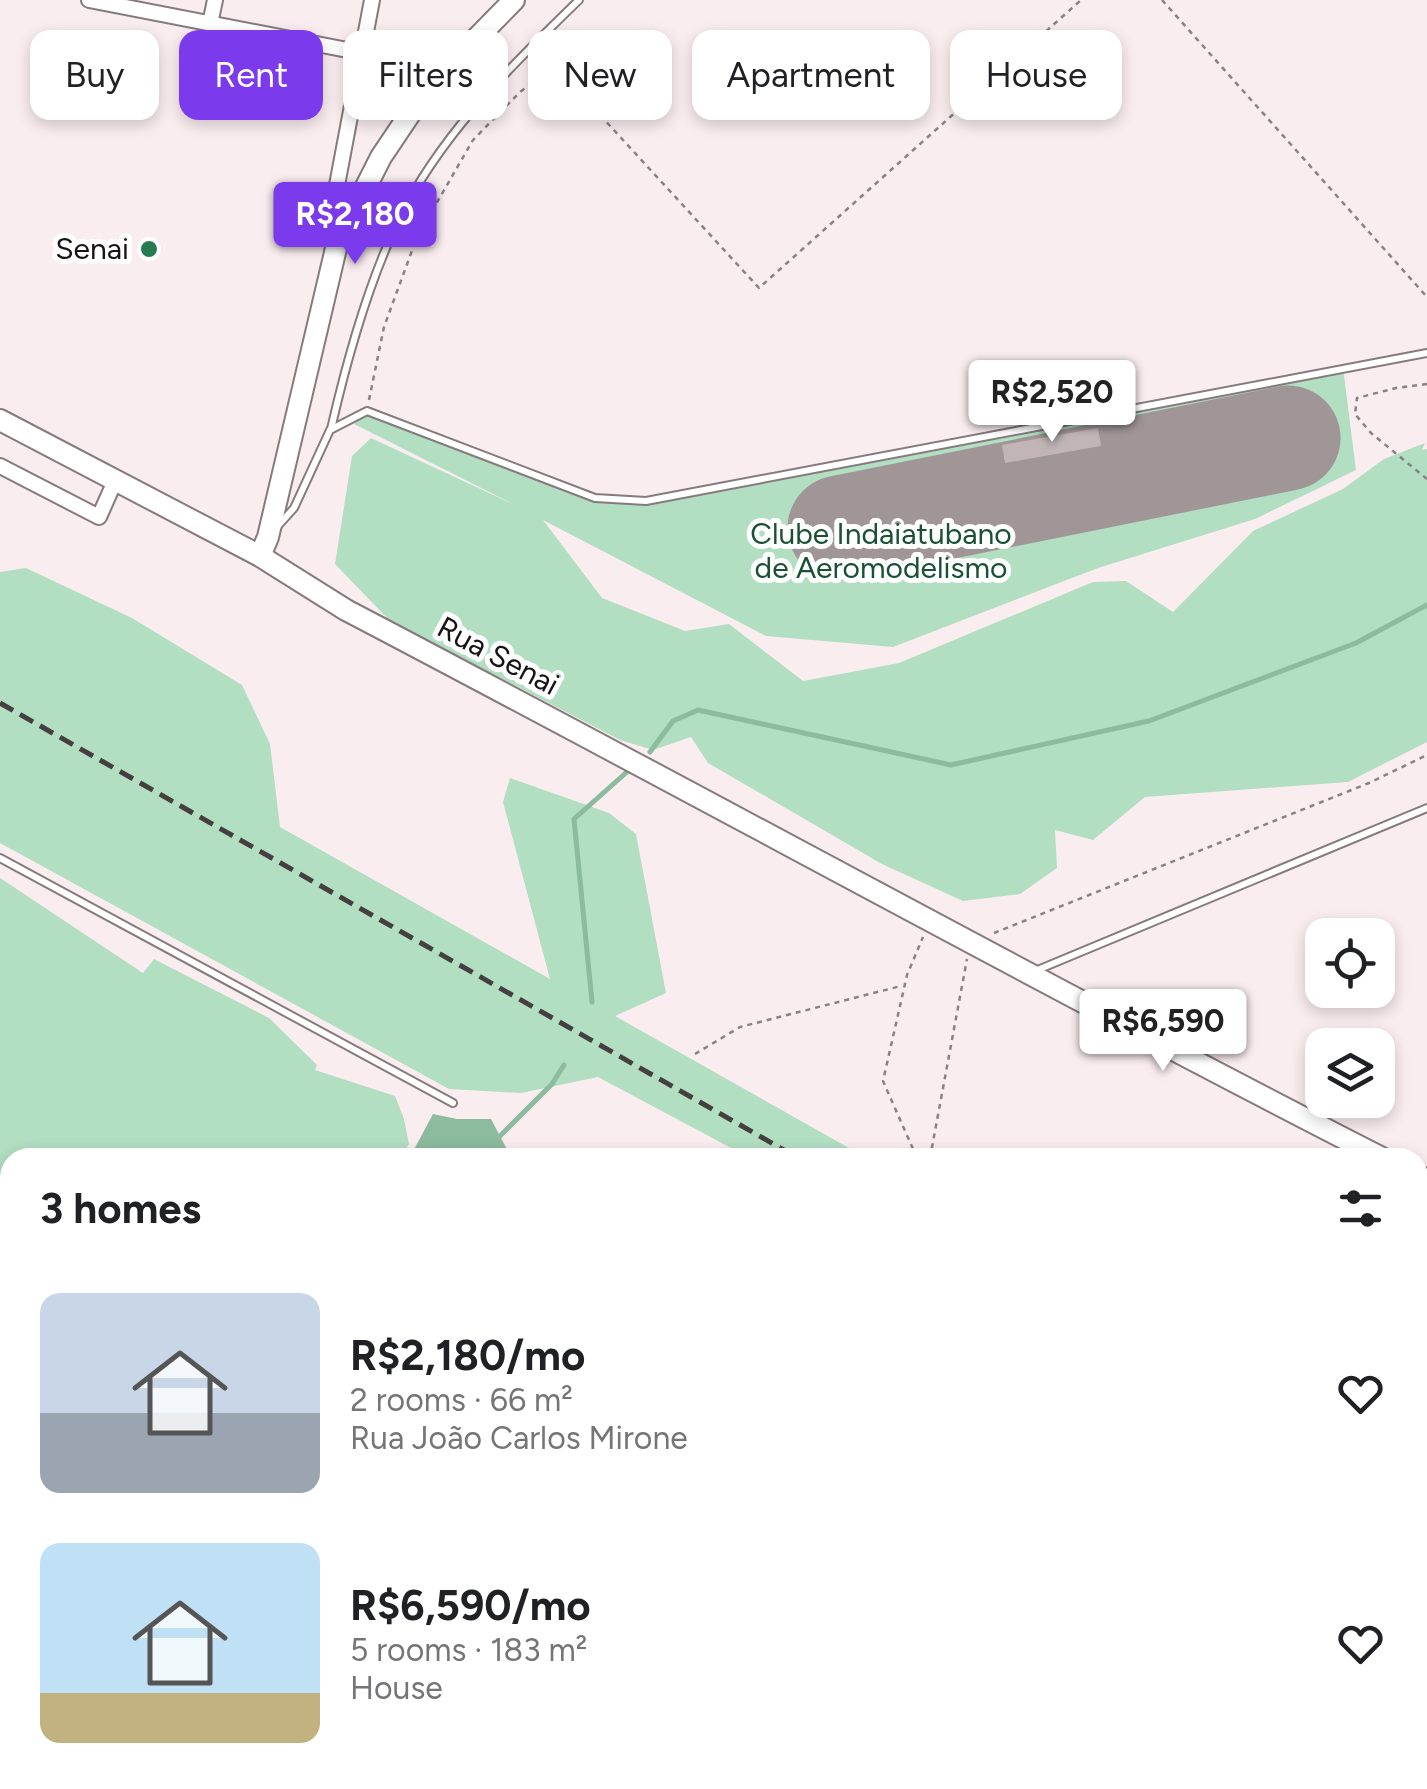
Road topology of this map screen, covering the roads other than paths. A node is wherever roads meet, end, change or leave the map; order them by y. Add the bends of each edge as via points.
1 (89, 0) edge
2 (215, 0) edge
3 (372, 0) edge
4 (514, 0) edge
5 (579, 0) edge
6 (210, 24) junction
7 (367, 30) edge
8 (343, 49) edge
9 (350, 120) edge
10 (337, 244) junction
11 (1427, 353) edge
12 (0, 420) edge
13 (330, 430) junction
14 (0, 466) edge
15 (115, 481) junction
16 (264, 546) junction
17 (1427, 808) edge
18 (0, 858) edge
19 (1029, 974) junction
20 (452, 1103) dead end
21 (1363, 1148) edge

1 - 6 street
2 - 6 street
3 - 7 street
4 - 10 street via 426,90 381,157
5 - 13 lane via 503,74 447,141 406,206 347,362
6 - 8 street
9 - 10 street via 334,201
10 - 16 street
11 - 13 lane via 646,501 595,498 368,411
12 - 15 street, Rua Senai
13 - 16 lane via 294,508
14 - 15 street via 99,517
15 - 16 street, Rua Senai
16 - 19 street, Rua Senai via 346,610
17 - 19 lane
18 - 20 lane
19 - 21 street, Rua Senai

